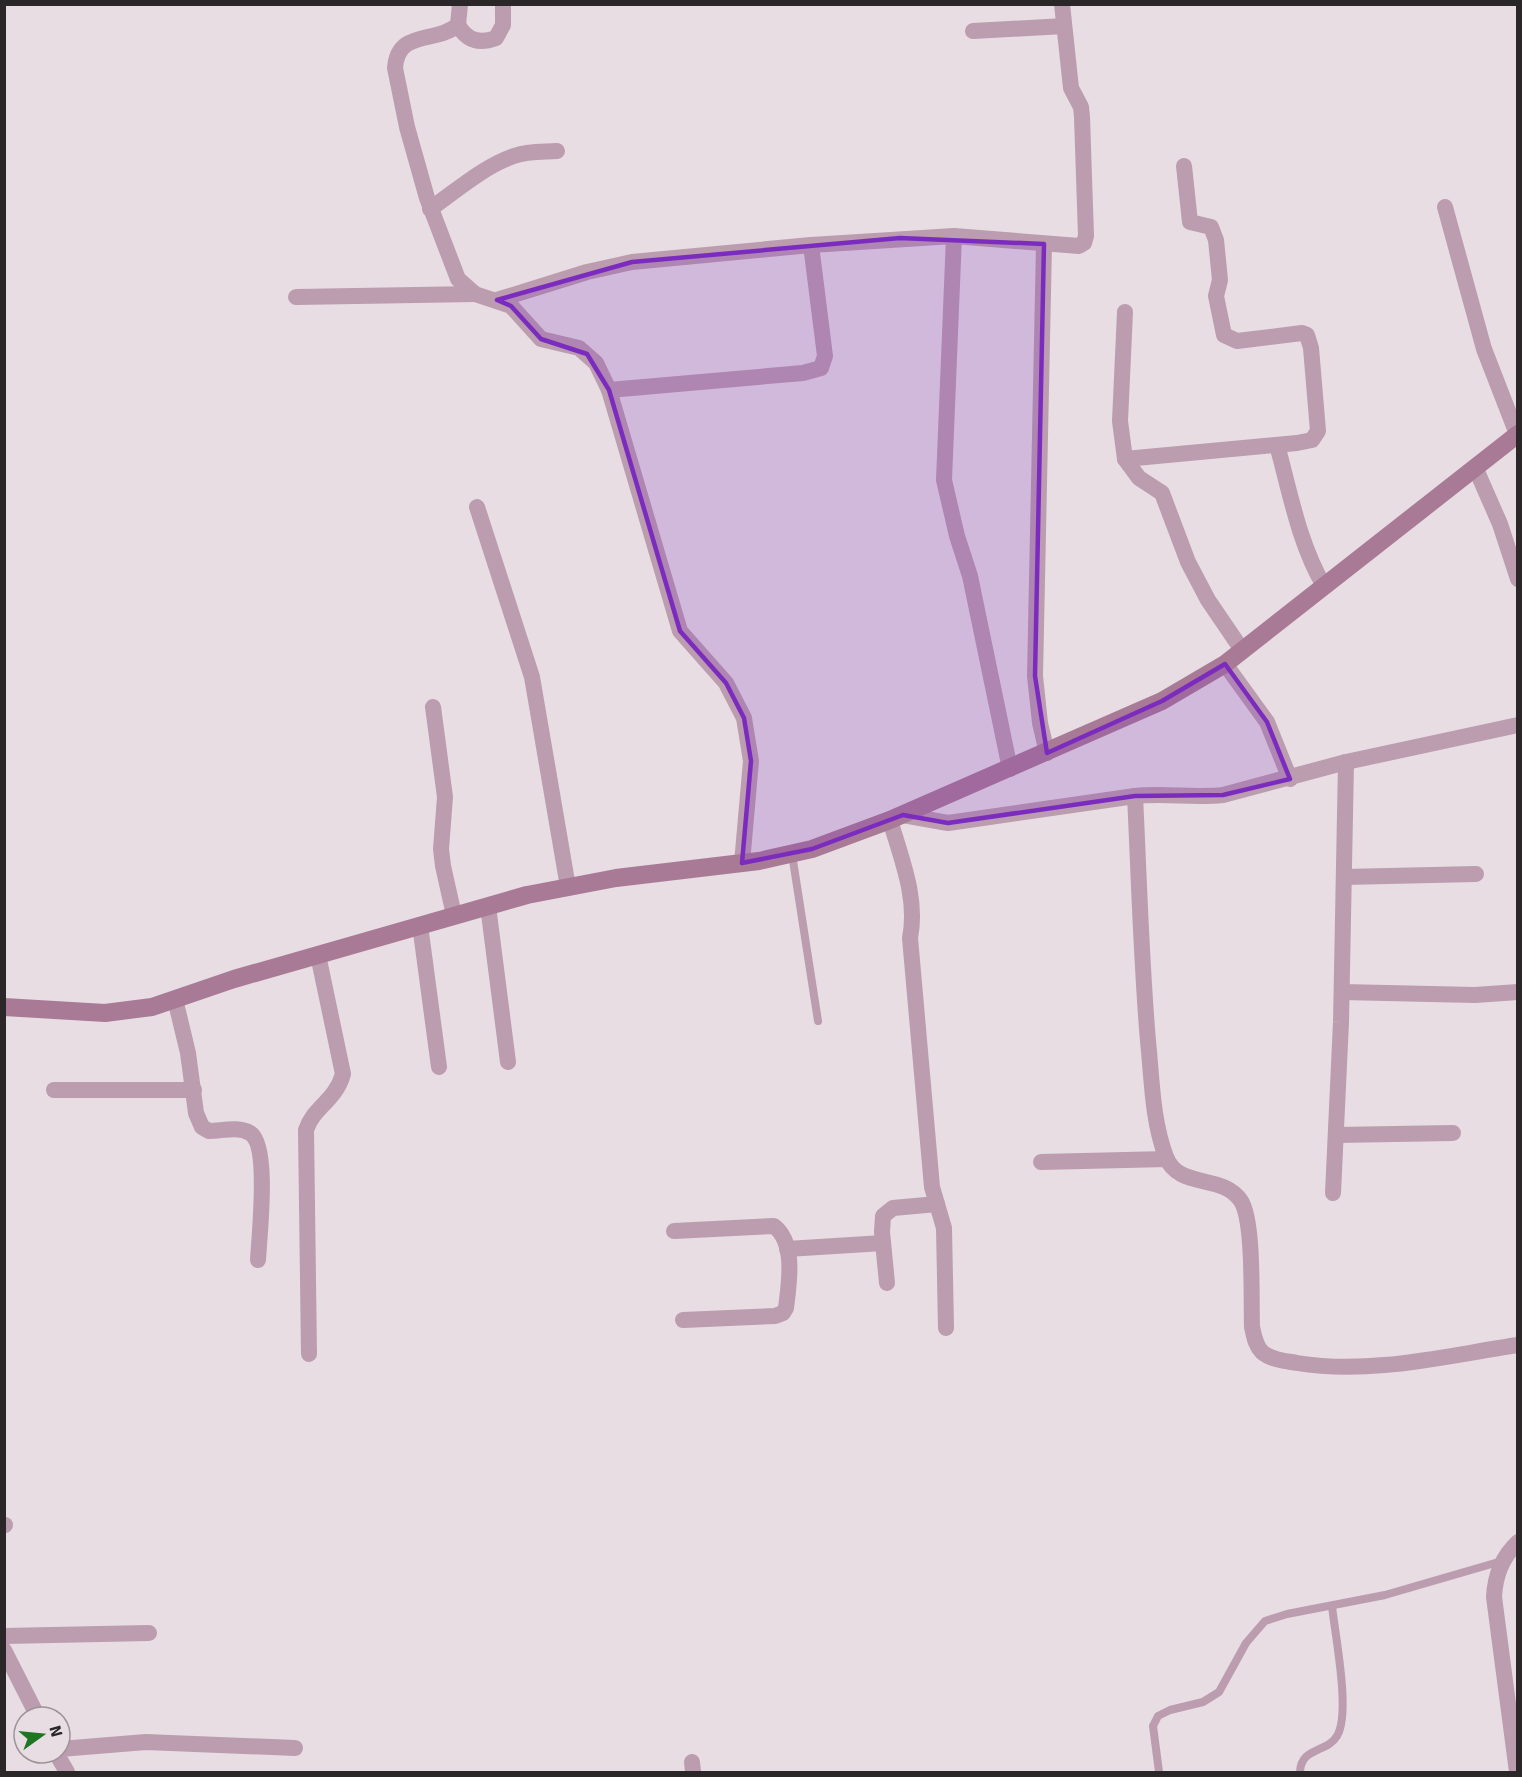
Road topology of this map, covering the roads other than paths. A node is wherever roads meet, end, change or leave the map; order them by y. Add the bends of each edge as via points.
1 (460, 4) edge
2 (502, 4) edge
3 (1062, 4) edge
4 (458, 26) junction
5 (1064, 26) junction
6 (973, 32) dead end
7 (556, 151) dead end
8 (1184, 165) dead end
9 (1445, 207) dead end
10 (430, 209) junction
11 (954, 236) junction
12 (811, 244) junction
13 (1044, 244) junction
14 (475, 294) junction
15 (296, 297) dead end
16 (497, 300) junction
17 (1125, 312) dead end
18 (609, 390) junction
19 (1517, 434) edge
20 (1277, 445) junction
21 (1125, 459) junction
22 (1474, 467) junction
23 (477, 507) dead end
24 (1518, 579) edge
25 (1324, 586) junction
26 (1242, 650) junction
27 (1225, 663) junction
28 (433, 707) dead end
29 (1518, 725) edge
30 (1047, 753) junction
31 (1346, 762) junction
32 (1010, 769) junction
33 (1290, 779) junction
34 (1135, 796) junction
35 (896, 818) junction
36 (792, 853) junction
37 (742, 863) junction
38 (1476, 874) dead end
39 (1344, 878) junction
40 (568, 887) junction
41 (488, 906) junction
42 (454, 915) junction
43 (420, 925) junction
44 (318, 955) junction
45 (1342, 992) junction
46 (1518, 992) edge
47 (175, 999) junction
48 (4, 1006) edge
49 (818, 1021) dead end
50 (508, 1062) dead end
51 (439, 1067) dead end
52 (54, 1090) dead end
53 (194, 1090) junction
54 (1453, 1133) dead end
55 (1336, 1135) junction
56 (1167, 1159) junction
57 (1041, 1162) dead end
58 (1334, 1193) dead end
59 (937, 1204) junction
60 (674, 1232) dead end
61 (883, 1243) junction
62 (787, 1250) junction
63 (258, 1260) dead end
64 (887, 1283) dead end
65 (683, 1320) dead end
66 (946, 1328) dead end
67 (1518, 1345) edge
68 (309, 1354) dead end
69 (1518, 1542) edge
70 (1503, 1561) junction
71 (1332, 1606) junction
72 (149, 1633) dead end
73 (4, 1636) edge
74 (4, 1650) edge
75 (32, 1705) edge
76 (72, 1748) edge
77 (295, 1748) dead end
78 (1159, 1773) edge
79 (1300, 1773) edge
80 (1517, 1773) edge

1 - 4 street
2 - 4 street via 503,25 496,38 482,42 471,39
3 - 5 street
4 - 10 street via 414,40 395,59 407,127
5 - 6 street
5 - 13 street via 1071,88 1081,107 1086,236 1079,246
7 - 10 street via 514,156
8 - 20 street via 1190,222 1211,227 1216,234 1220,280 1216,302 1224,335 1237,341 1302,333 1310,339 1316,436 1307,442
9 - 19 street via 1485,349
10 - 14 street via 458,279
11 - 12 street
11 - 13 street
11 - 32 street via 944,480
12 - 16 street via 632,262
12 - 18 street via 825,356 821,368 803,374
13 - 30 street via 1035,676
14 - 15 street
14 - 16 street
16 - 18 street via 512,306 541,339 579,348 587,354
17 - 21 street via 1120,421
18 - 37 street via 680,631 726,684 744,717 751,762
19 - 22 main road
20 - 21 street
20 - 25 street via 1307,548
21 - 26 street via 1131,470 1162,493 1188,562
22 - 24 street via 1500,524
22 - 25 main road
23 - 40 street via 532,677
25 - 26 main road
26 - 27 main road
27 - 30 main road via 1162,701
27 - 33 street via 1267,722
28 - 42 street via 445,797 441,849
29 - 31 street
30 - 32 main road
31 - 33 street
31 - 39 street
32 - 35 main road
33 - 34 street via 1205,797 1160,793
34 - 35 street via 948,824
34 - 56 street via 1149,1055 1158,1131
35 - 36 main road
35 - 59 street via 912,903 910,938 932,1186
36 - 37 main road
36 - 49 lane
37 - 40 main road
38 - 39 street
39 - 45 street
40 - 41 main road
41 - 42 main road
41 - 50 street
42 - 43 main road
43 - 44 main road
43 - 51 street
44 - 47 main road
44 - 68 street via 343,1074 336,1093 314,1114 306,1130
45 - 46 street
45 - 55 street
47 - 48 main road via 152,1007 105,1013
47 - 53 street
52 - 53 street
53 - 63 street via 202,1127 209,1131 242,1130 258,1141
54 - 55 street
55 - 58 street
56 - 57 street
56 - 67 street via 1185,1177 1217,1184 1241,1200 1248,1219 1252,1327 1255,1341 1271,1357 1331,1368 1367,1368
59 - 61 street via 887,1211 882,1223
59 - 66 street via 944,1228
60 - 62 street via 768,1224 780,1231
61 - 62 street
61 - 64 street
62 - 65 street via 787,1300 783,1313
69 - 70 street
70 - 71 lane via 1428,1585
70 - 80 street via 1494,1582 1494,1597
71 - 78 lane via 1264,1621 1246,1643 1219,1692 1203,1702 1158,1716 1153,1726
71 - 79 lane via 1342,1693 1341,1728 1329,1745 1307,1755
72 - 73 street
74 - 75 street
76 - 77 street via 146,1742

